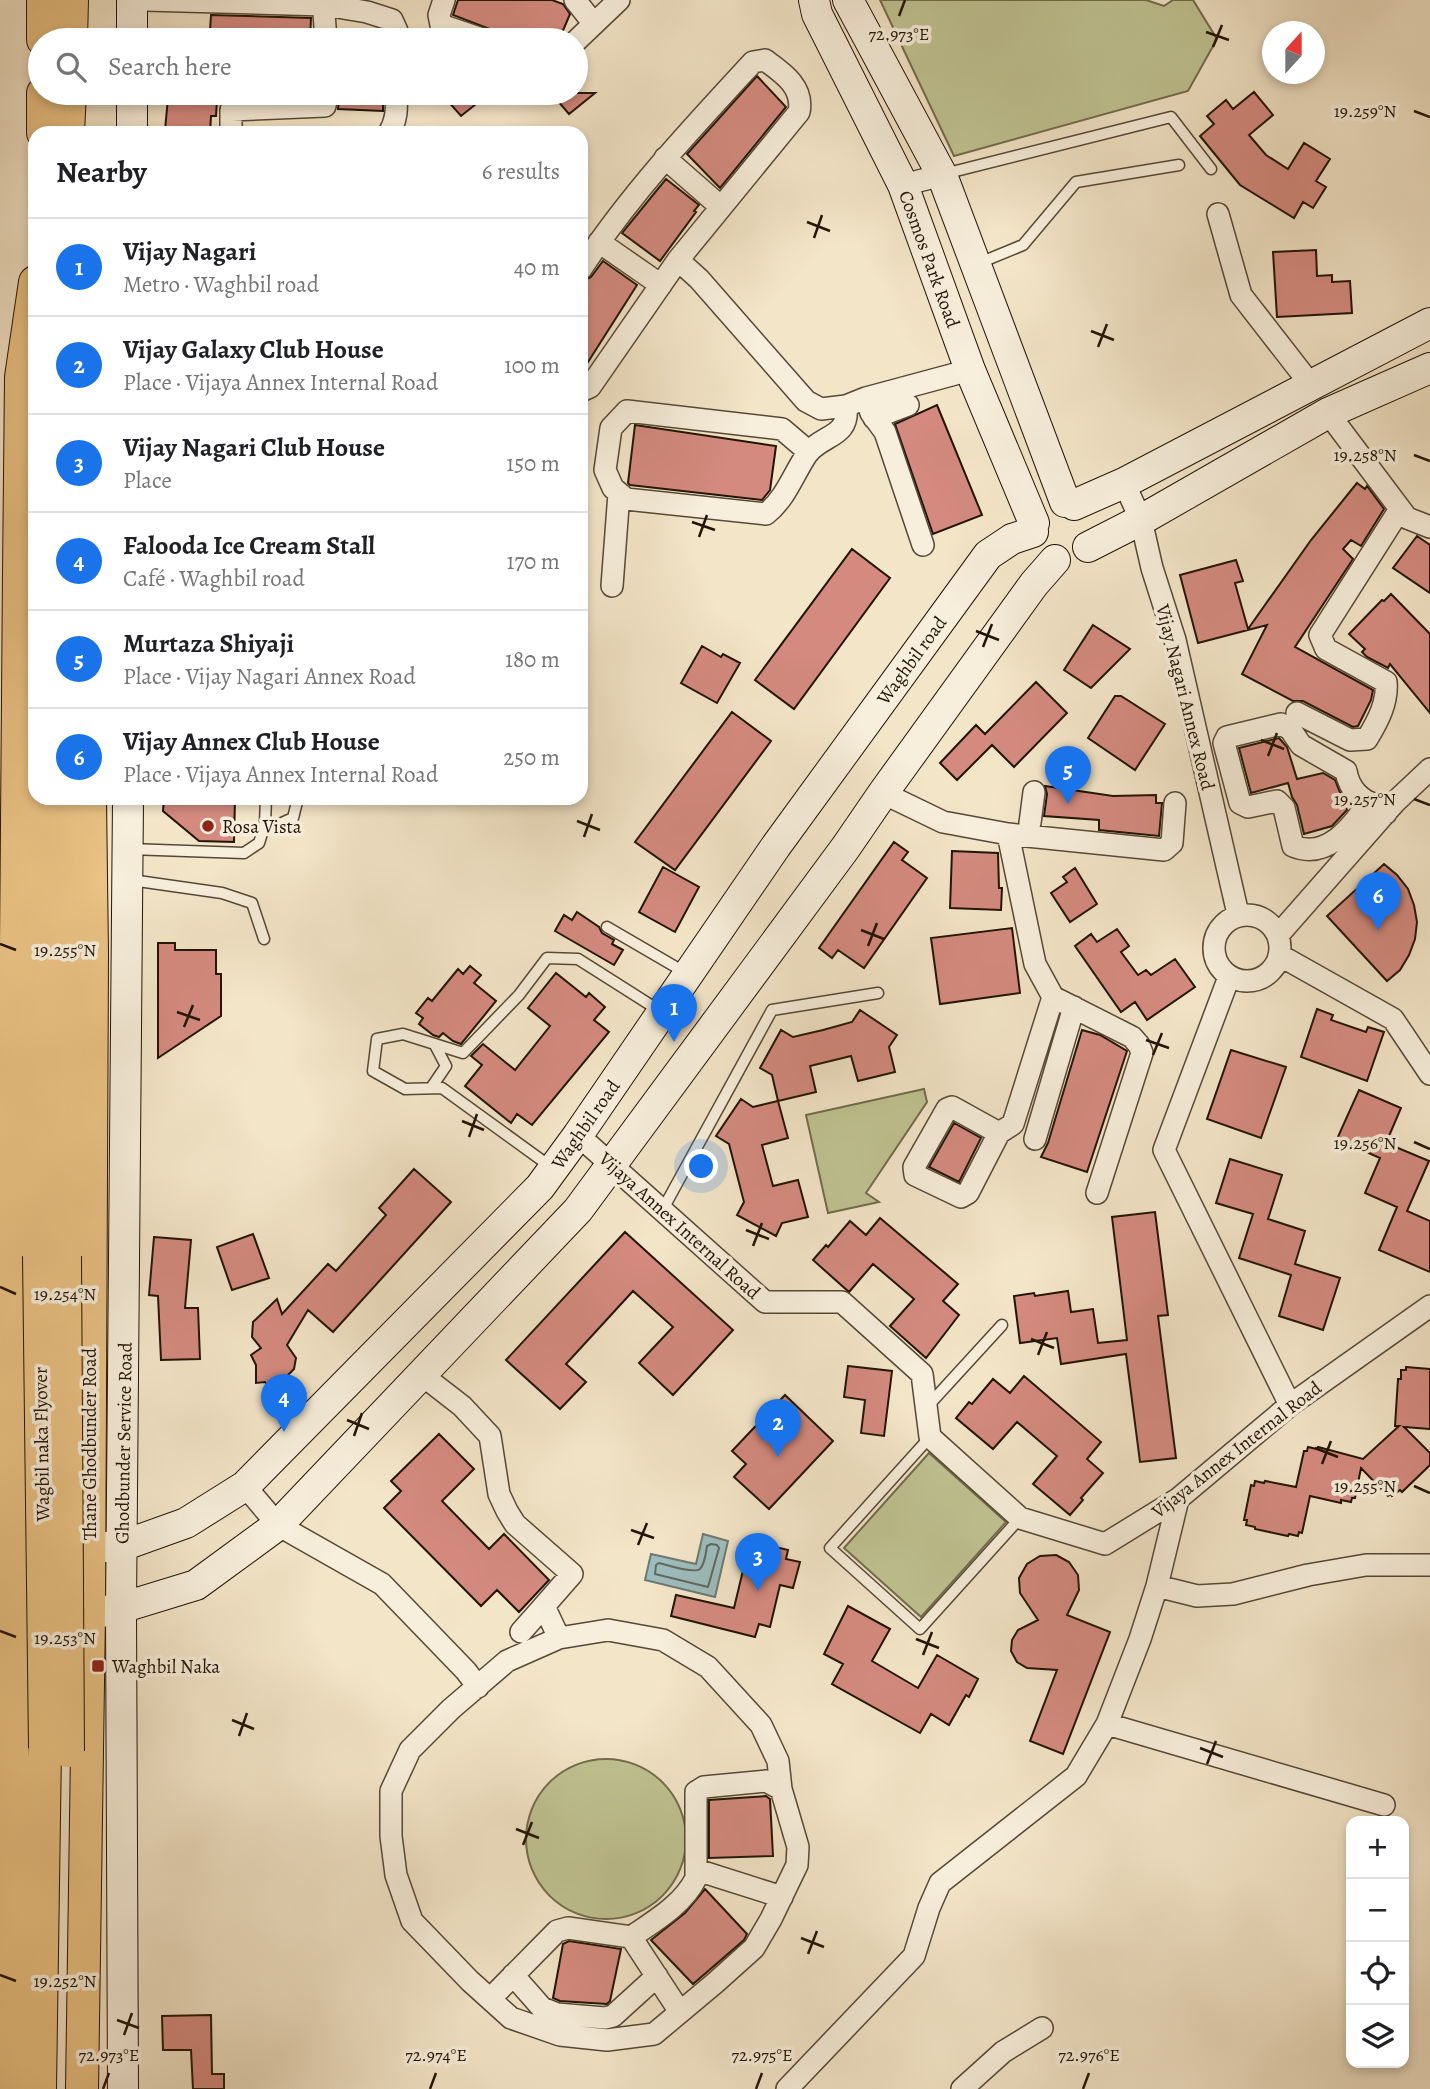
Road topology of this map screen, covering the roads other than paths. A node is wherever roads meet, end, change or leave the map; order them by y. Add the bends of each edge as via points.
1 (43, 0) edge
2 (72, 0) edge
3 (132, 0) edge
4 (145, 0) edge
5 (444, 0) edge
6 (575, 0) edge
7 (619, 0) edge
8 (848, 0) edge
9 (200, 1) edge
10 (261, 2) edge
11 (324, 3) edge
12 (821, 3) edge
13 (367, 6) edge
14 (594, 23) junction
15 (43, 28) edge
16 (71, 28) edge
17 (132, 28) edge
18 (325, 28) edge
19 (396, 28) edge
20 (450, 28) edge
21 (588, 29) edge
22 (43, 105) edge
23 (69, 105) edge
24 (132, 105) edge
25 (231, 105) edge
26 (302, 105) edge
27 (325, 105) edge
28 (397, 105) edge
29 (43, 126) edge
30 (68, 126) edge
31 (132, 126) edge
32 (231, 126) edge
33 (394, 126) edge
34 (665, 158) junction
35 (1179, 166) dead end
36 (1211, 169) dead end
37 (942, 175) junction
38 (904, 185) junction
39 (721, 207) junction
40 (1218, 214) dead end
41 (598, 242) junction
42 (588, 258) edge
43 (678, 260) junction
44 (974, 265) junction
45 (661, 285) junction
46 (28, 330) edge
47 (1427, 330) edge
48 (1430, 368) edge
49 (970, 370) junction
50 (1311, 385) junction
51 (588, 388) edge
52 (908, 405) dead end
53 (862, 407) junction
54 (1328, 413) junction
55 (809, 452) junction
56 (1124, 483) junction
57 (619, 493) junction
58 (1070, 504) junction
59 (1400, 509) junction
60 (1141, 520) junction
61 (1430, 527) edge
62 (1034, 528) junction
63 (923, 545) dead end
64 (1088, 547) junction
65 (1055, 560) junction
66 (612, 586) dead end
67 (1297, 713) dead end
68 (1430, 769) edge
69 (1034, 792) dead end
70 (883, 793) junction
71 (1175, 803) dead end
72 (40, 805) edge
73 (65, 805) edge
74 (90, 805) edge
75 (128, 805) edge
76 (266, 805) edge
77 (296, 805) edge
78 (1377, 808) junction
79 (1030, 823) junction
80 (265, 824) junction
81 (1080, 828) dead end
82 (1001, 832) junction
83 (127, 849) junction
84 (128, 880) junction
85 (1238, 914) junction
86 (607, 927) dead end
87 (1279, 934) junction
88 (264, 939) dead end
89 (1281, 956) junction
90 (688, 975) junction
91 (1229, 977) junction
92 (878, 993) dead end
93 (1053, 997) junction
94 (1074, 1007) junction
95 (662, 1013) junction
96 (435, 1045) junction
97 (1430, 1073) edge
98 (431, 1088) junction
99 (999, 1133) dead end
100 (578, 1135) junction
101 (1035, 1139) dead end
102 (613, 1163) junction
103 (554, 1169) junction
104 (1097, 1193) dead end
105 (663, 1209) junction
106 (7, 1214) edge
107 (1430, 1307) edge
108 (1002, 1325) dead end
109 (422, 1375) junction
110 (1290, 1405) junction
111 (926, 1408) junction
112 (930, 1437) junction
113 (245, 1486) junction
114 (1178, 1499) junction
115 (6, 1503) edge
116 (1020, 1518) junction
117 (278, 1525) junction
118 (122, 1546) junction
119 (88, 1548) junction
120 (1430, 1565) edge
121 (11, 1566) junction
122 (1157, 1586) junction
123 (544, 1606) junction
124 (121, 1608) junction
125 (89, 1615) junction
126 (12, 1626) junction
127 (521, 1632) dead end
128 (559, 1638) junction
129 (478, 1687) junction
130 (1107, 1724) junction
131 (781, 1789) junction
132 (1384, 1805) dead end
133 (6, 1806) edge
134 (697, 1870) junction
135 (782, 1897) junction
136 (631, 1937) junction
137 (513, 1975) junction
138 (657, 1976) junction
139 (490, 1999) junction
140 (8, 2006) edge
141 (680, 2012) junction
142 (1042, 2028) dead end
143 (16, 2089) edge
144 (40, 2089) edge
145 (64, 2089) edge
146 (82, 2089) edge
147 (123, 2089) edge
148 (787, 2089) edge
149 (962, 2089) edge

1 - 15 main road
2 - 16 main road
3 - 17 main road
4 - 9 street
5 - 20 street via 441,25
6 - 14 street
7 - 14 street
8 - 37 main road, Cosmos Park Road
9 - 10 street
10 - 11 street
11 - 13 street
11 - 18 street
12 - 38 main road, Cosmos Park Road
13 - 19 street via 392,20
14 - 21 street
22 - 29 main road
23 - 30 main road
24 - 31 main road
25 - 32 street
26 - 27 street
28 - 33 street
34 - 39 street
34 - 39 street via 753,62 765,60 788,77 801,101 799,112
34 - 41 street
35 - 44 lane via 1076,182 1023,245
36 - 37 lane via 1171,117
37 - 38 street
37 - 44 main road, Cosmos Park Road
38 - 49 main road, Cosmos Park Road
39 - 43 street
40 - 50 street via 1241,295
41 - 42 street
41 - 45 street
43 - 45 street
43 - 53 street via 806,401 821,409
44 - 58 main road, Cosmos Park Road
45 - 51 street
46 - 106 main road via 21,377 14,573
47 - 50 main road
48 - 54 main road
49 - 53 street
49 - 62 main road, Cosmos Park Road
50 - 56 main road
52 - 53 street
53 - 55 street
53 - 63 street via 885,432
54 - 59 street
54 - 60 main road
55 - 57 street via 779,505 766,514 626,499
55 - 57 street via 782,429 627,411 611,428 605,470
56 - 58 main road
56 - 60 street, Vijay Nagari Annex Road
57 - 66 street
58 - 62 main road via 1046,508
58 - 64 main road via 1088,519
59 - 61 street via 1407,519
59 - 67 street via 1320,635 1326,649 1386,682 1387,695 1376,724 1367,738 1350,740
60 - 64 main road
60 - 85 street, Vijay Nagari Annex Road via 1175,640
62 - 65 main road via 1039,550
62 - 90 main road, Waghbil road via 988,555
64 - 65 main road via 1074,559
65 - 70 main road
68 - 78 street
69 - 79 street
70 - 82 street via 943,822
70 - 102 main road
71 - 82 street via 1172,843 1164,850
72 - 144 main road, Wagbil naka Flyover, bridge via 38,1256 44,1762
73 - 145 main road, Wagbil naka Flyover, bridge via 68,1751
74 - 119 main road, Thane Ghodbunder Road
75 - 83 main road, Ghodbunder Service Road
76 - 80 lane
77 - 80 lane via 293,818 275,826
78 - 78 street via 1358,796 1346,772 1301,745 1281,724 1227,737 1224,743 1240,803 1248,807 1277,801 1284,807 1293,846 1302,850 1330,846
78 - 87 street
79 - 81 street
79 - 82 street via 1011,823
80 - 83 lane via 259,843 244,853
82 - 93 street via 1035,964
83 - 84 main road, Ghodbunder Service Road
84 - 88 lane via 222,893 252,903
84 - 118 main road, Ghodbunder Service Road
85 - 87 street via 1264,918
85 - 91 street via 1224,922 1213,940 1215,961
86 - 90 lane
87 - 89 street
89 - 91 street via 1269,974 1249,982
89 - 97 street via 1393,1019
90 - 95 main road, Waghbil road
91 - 110 street via 1164,1150
92 - 105 lane via 772,1010
93 - 94 street
93 - 99 street via 1013,1124
94 - 101 street
94 - 104 street via 1132,1037 1142,1053
95 - 96 lane via 578,959 547,958 463,1054
95 - 100 main road, Waghbil road
96 - 98 lane via 446,1066
96 - 98 lane via 403,1034 377,1039 373,1071 405,1089
98 - 103 lane via 442,1088
100 - 102 street, Vijaya Annex Internal Road
100 - 103 main road, Waghbil road
102 - 105 street, Vijaya Annex Internal Road
102 - 109 main road via 579,1210
103 - 113 main road, Waghbil road
105 - 111 street, Vijaya Annex Internal Road via 765,1302 842,1303 922,1374
106 - 115 main road
107 - 110 street, Vijaya Annex Internal Road
108 - 111 lane
109 - 117 main road
109 - 123 street via 462,1406 490,1436 499,1494 507,1511 515,1524 572,1574
110 - 114 street, Vijaya Annex Internal Road
111 - 112 street, Vijaya Annex Internal Road
112 - 116 street, Vijaya Annex Internal Road
112 - 116 lane via 830,1548 920,1629
113 - 117 street
113 - 118 main road, Waghbil road via 186,1523
114 - 116 street, Vijaya Annex Internal Road via 1105,1544
114 - 122 street
115 - 121 main road
117 - 124 main road via 196,1585
117 - 129 street via 382,1584
118 - 119 main road, Waghbil road
118 - 124 main road, Ghodbunder Service Road
119 - 121 main road, Waghbil road
119 - 125 main road, Thane Ghodbunder Road
120 - 122 street via 1366,1565 1308,1574 1233,1594 1197,1596
121 - 126 main road
122 - 130 street
123 - 127 street
123 - 128 street
124 - 125 main road
124 - 147 main road, Ghodbunder Service Road
125 - 126 main road
125 - 146 main road, Thane Ghodbunder Road
126 - 133 main road
128 - 129 street via 507,1661
128 - 131 street via 608,1630 663,1640 708,1667 761,1725 778,1760
129 - 139 street via 410,1750 391,1791 391,1836 396,1875 412,1921
130 - 132 street
130 - 148 street via 1076,1776 940,1883 914,1956
131 - 134 street via 766,1782 704,1787 696,1792
131 - 135 street via 798,1847 797,1865
133 - 140 main road
134 - 135 street
134 - 136 street via 693,1886
135 - 141 street via 754,1948
136 - 137 street via 568,1928 557,1931
136 - 138 street
137 - 138 street via 542,2008 557,2014 605,2018
137 - 139 street
138 - 141 street
139 - 141 street via 510,2018 561,2035 607,2040 654,2034
140 - 143 main road
142 - 149 street via 1003,2052

